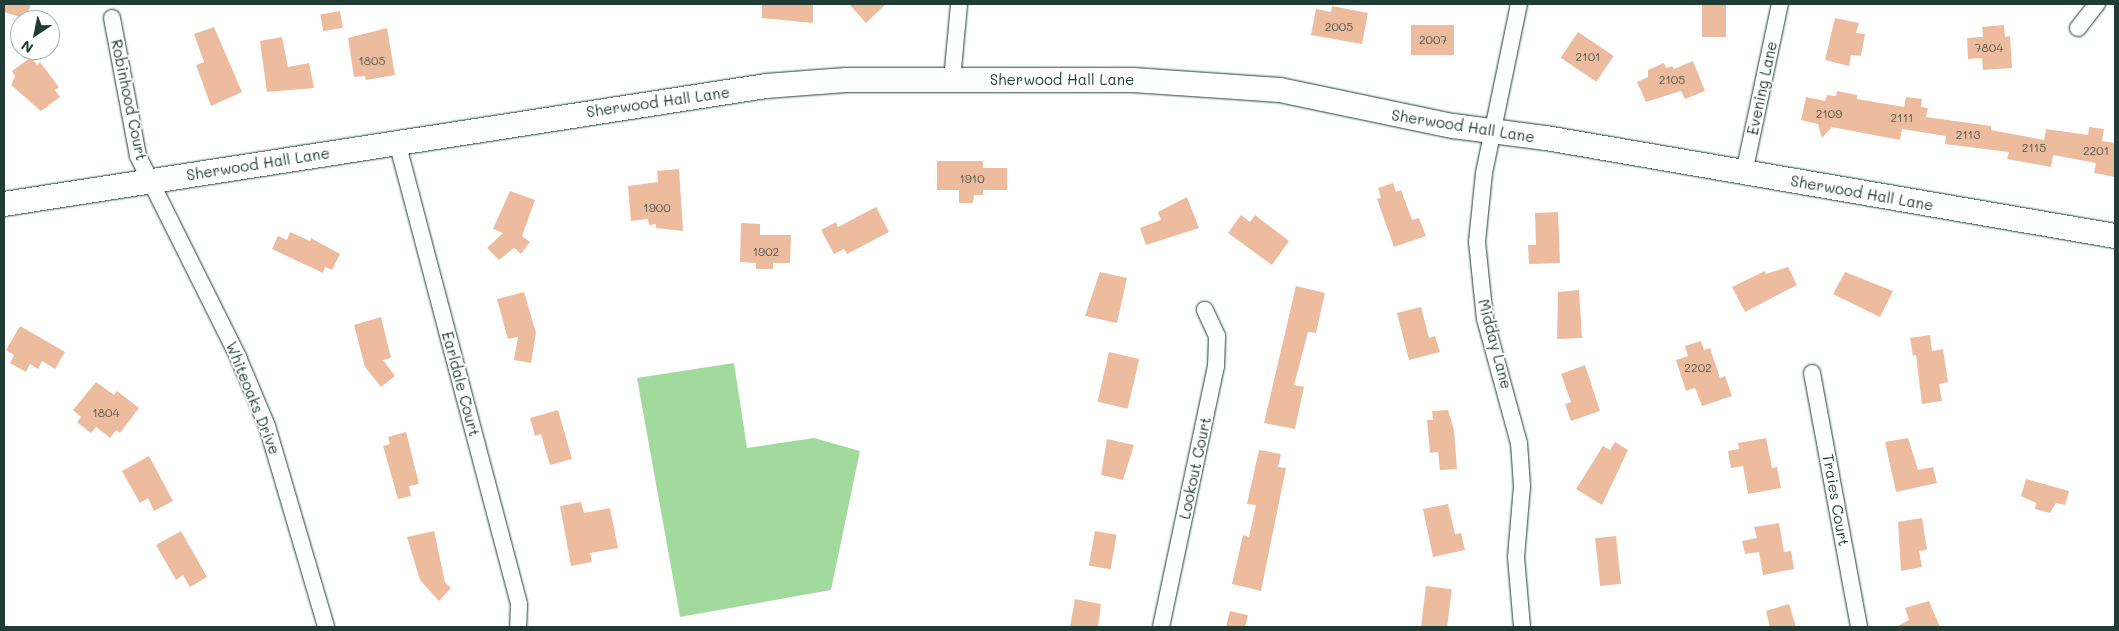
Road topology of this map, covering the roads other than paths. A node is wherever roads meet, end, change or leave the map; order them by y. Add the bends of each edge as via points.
1 (959, 4) edge
2 (1520, 4) edge
3 (1780, 4) edge
4 (2097, 4) edge
5 (112, 18) dead end
6 (2078, 28) dead end
7 (952, 80) junction
8 (1492, 131) junction
9 (397, 142) junction
10 (1744, 173) junction
11 (148, 181) junction
12 (4, 204) edge
13 (2115, 236) edge
14 (1205, 310) dead end
15 (1812, 373) dead end
16 (326, 627) edge
17 (518, 627) edge
18 (1161, 627) edge
19 (1522, 627) edge
20 (1859, 627) edge

1 - 7 street
2 - 8 street, Midday Lane
3 - 10 street, Evening Lane
4 - 6 street
5 - 11 street, Robinhood Court via 138,156
7 - 8 main road, Sherwood Hall Lane via 1132,80 1240,86
7 - 9 main road, Sherwood Hall Lane via 846,80 766,86
8 - 10 main road, Sherwood Hall Lane
8 - 19 street, Midday Lane via 1478,214 1477,269 1485,319 1519,443 1522,486 1516,557
9 - 11 main road, Sherwood Hall Lane
9 - 17 street, Earldale Court via 519,604
10 - 13 main road, Sherwood Hall Lane
11 - 12 main road, Sherwood Hall Lane
11 - 16 street, Whiteoaks Drive via 238,356 267,426
14 - 18 street, Lookout Court via 1217,336 1216,368
15 - 20 street, Traies Court

